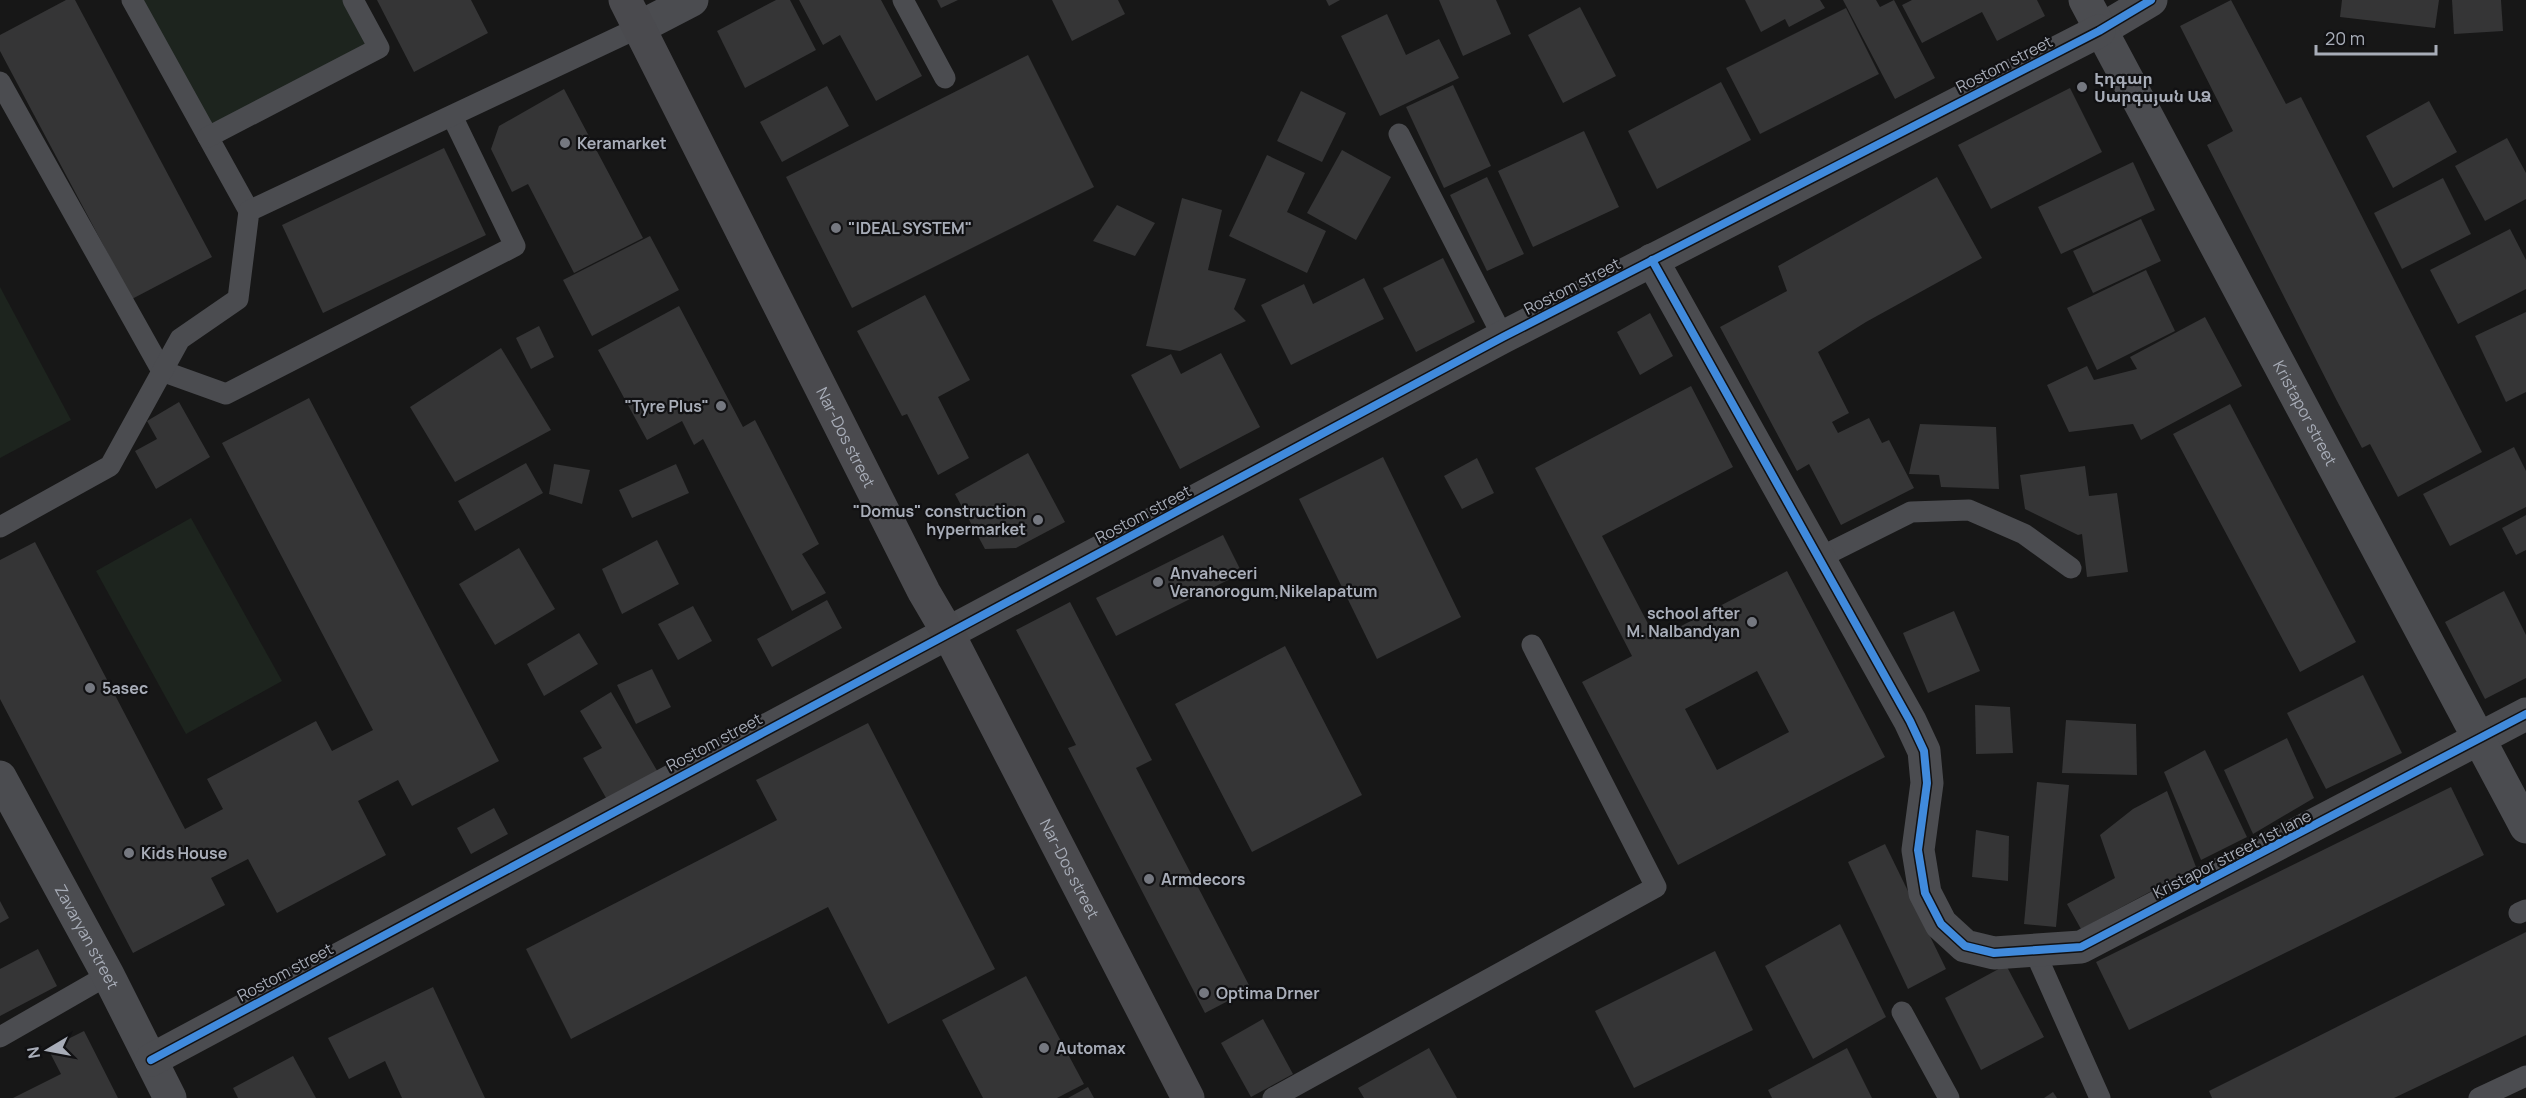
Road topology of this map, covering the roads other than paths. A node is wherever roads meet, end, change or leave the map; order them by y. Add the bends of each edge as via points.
1 (132, 0) edge
2 (354, 0) edge
3 (692, 0) edge
4 (903, 0) edge
5 (2085, 0) edge
6 (2109, 0) edge
7 (2151, 0) edge
8 (633, 14) edge
9 (2099, 31) junction
10 (945, 78) dead end
11 (0, 82) edge
12 (452, 116) junction
13 (1399, 134) dead end
14 (208, 137) junction
15 (249, 211) junction
16 (1652, 260) junction
17 (1503, 338) junction
18 (162, 371) junction
19 (0, 526) edge
20 (1817, 559) junction
21 (2072, 568) dead end
22 (948, 633) junction
23 (1532, 645) dead end
24 (2526, 714) edge
25 (2480, 740) junction
26 (0, 777) edge
27 (2526, 827) edge
28 (2034, 950) junction
29 (108, 975) junction
30 (1902, 1012) dead end
31 (0, 1037) edge
32 (151, 1060) junction
33 (2526, 1076) edge
34 (170, 1098) edge
35 (1188, 1098) edge
36 (1274, 1098) edge
37 (1949, 1098) edge
38 (2100, 1098) edge
39 (2479, 1098) edge

1 - 14 lane
2 - 14 lane via 379,48
3 - 8 street
4 - 10 lane
5 - 9 street, Kristapor street
6 - 9 street
7 - 9 street, Rostom street
8 - 12 lane
8 - 22 main road, Nar-Dos street
9 - 16 street, Rostom street
9 - 25 street, Kristapor street
11 - 18 lane
12 - 15 lane
12 - 18 lane via 515,246 226,394
13 - 17 lane
14 - 15 lane
15 - 18 lane via 238,299 180,339
16 - 17 street, Rostom street
16 - 20 street
17 - 22 street, Rostom street
18 - 19 lane via 110,466
20 - 21 lane via 1911,512 1970,510 2024,534
20 - 28 street, Kristapor street 1st lane via 1924,751 1927,783 1918,850 1925,893 1941,924 1965,946 1994,953
22 - 32 street, Rostom street
22 - 35 main road, Nar-Dos street
23 - 36 lane via 1656,887
24 - 25 street, Kristapor street 1st lane
25 - 27 street, Kristapor street
25 - 28 street, Kristapor street 1st lane via 2081,947
26 - 29 street, Zavaryan street
28 - 38 lane
29 - 31 lane
29 - 32 street, Zavaryan street
30 - 37 lane
32 - 34 street, Zavaryan street
33 - 39 lane

